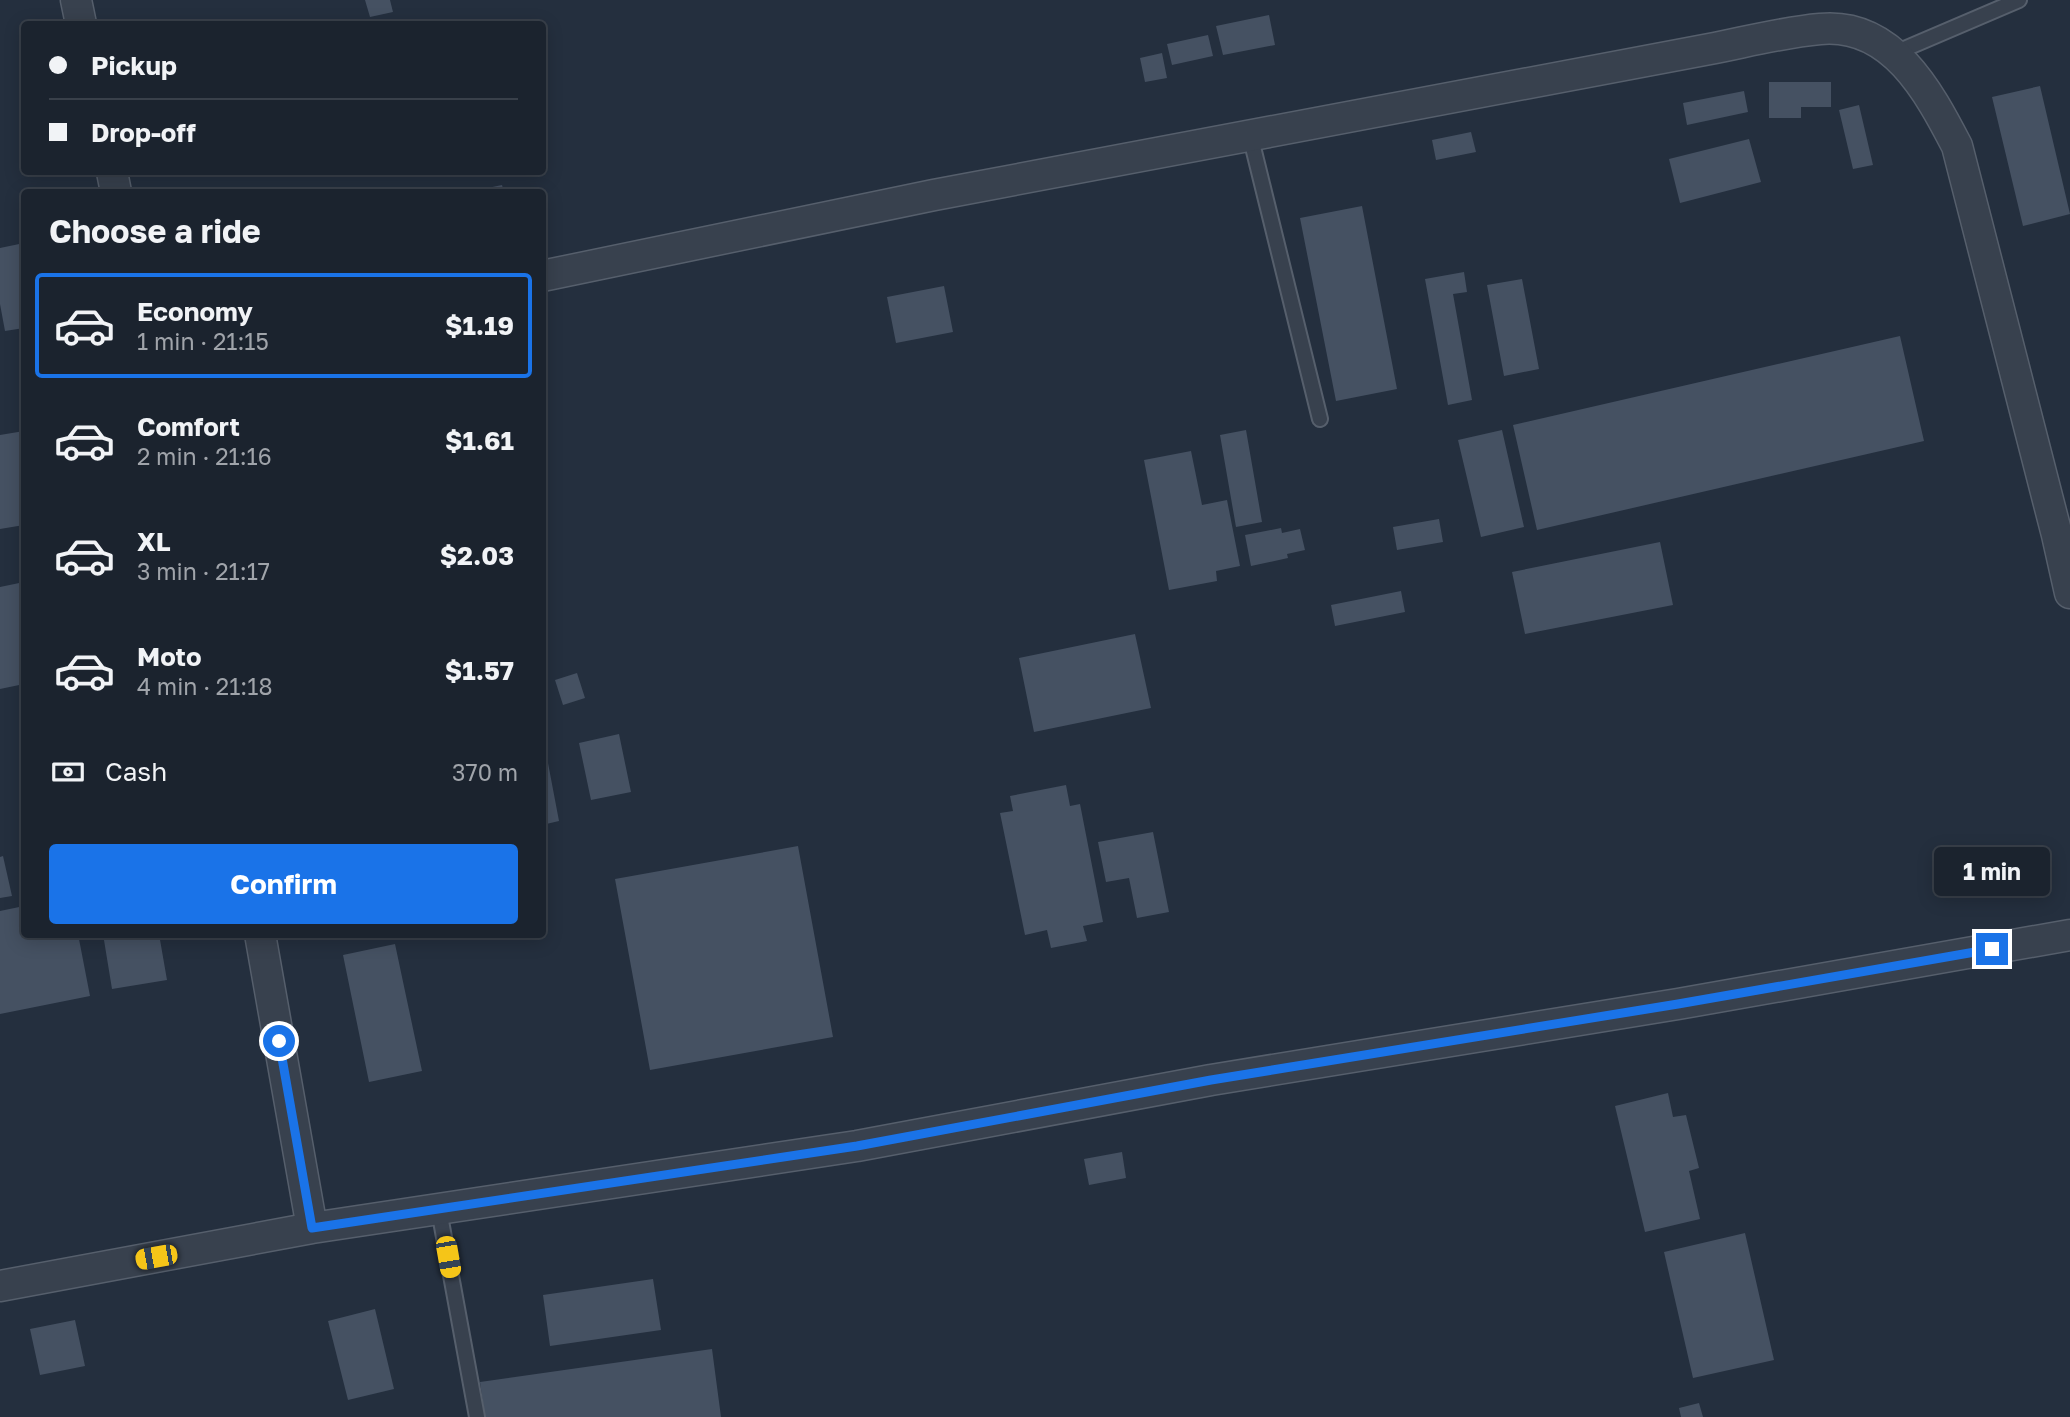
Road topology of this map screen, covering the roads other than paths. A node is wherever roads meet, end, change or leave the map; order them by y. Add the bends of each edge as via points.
1 (76, 0) edge
2 (2019, 0) edge
3 (80, 21) edge
4 (1895, 53) junction
5 (1250, 135) junction
6 (546, 275) edge
7 (1320, 419) dead end
8 (2070, 593) edge
9 (2070, 935) edge
10 (261, 938) edge
11 (439, 1210) junction
12 (312, 1228) junction
13 (0, 1286) edge
14 (477, 1417) edge

1 - 3 street
2 - 4 lane
4 - 5 street via 1860,32 1823,28
4 - 8 street via 1931,96 1957,146
5 - 6 street
5 - 7 lane
9 - 11 street via 1211,1080 857,1146
10 - 12 street
11 - 12 street
11 - 14 lane
12 - 13 street

